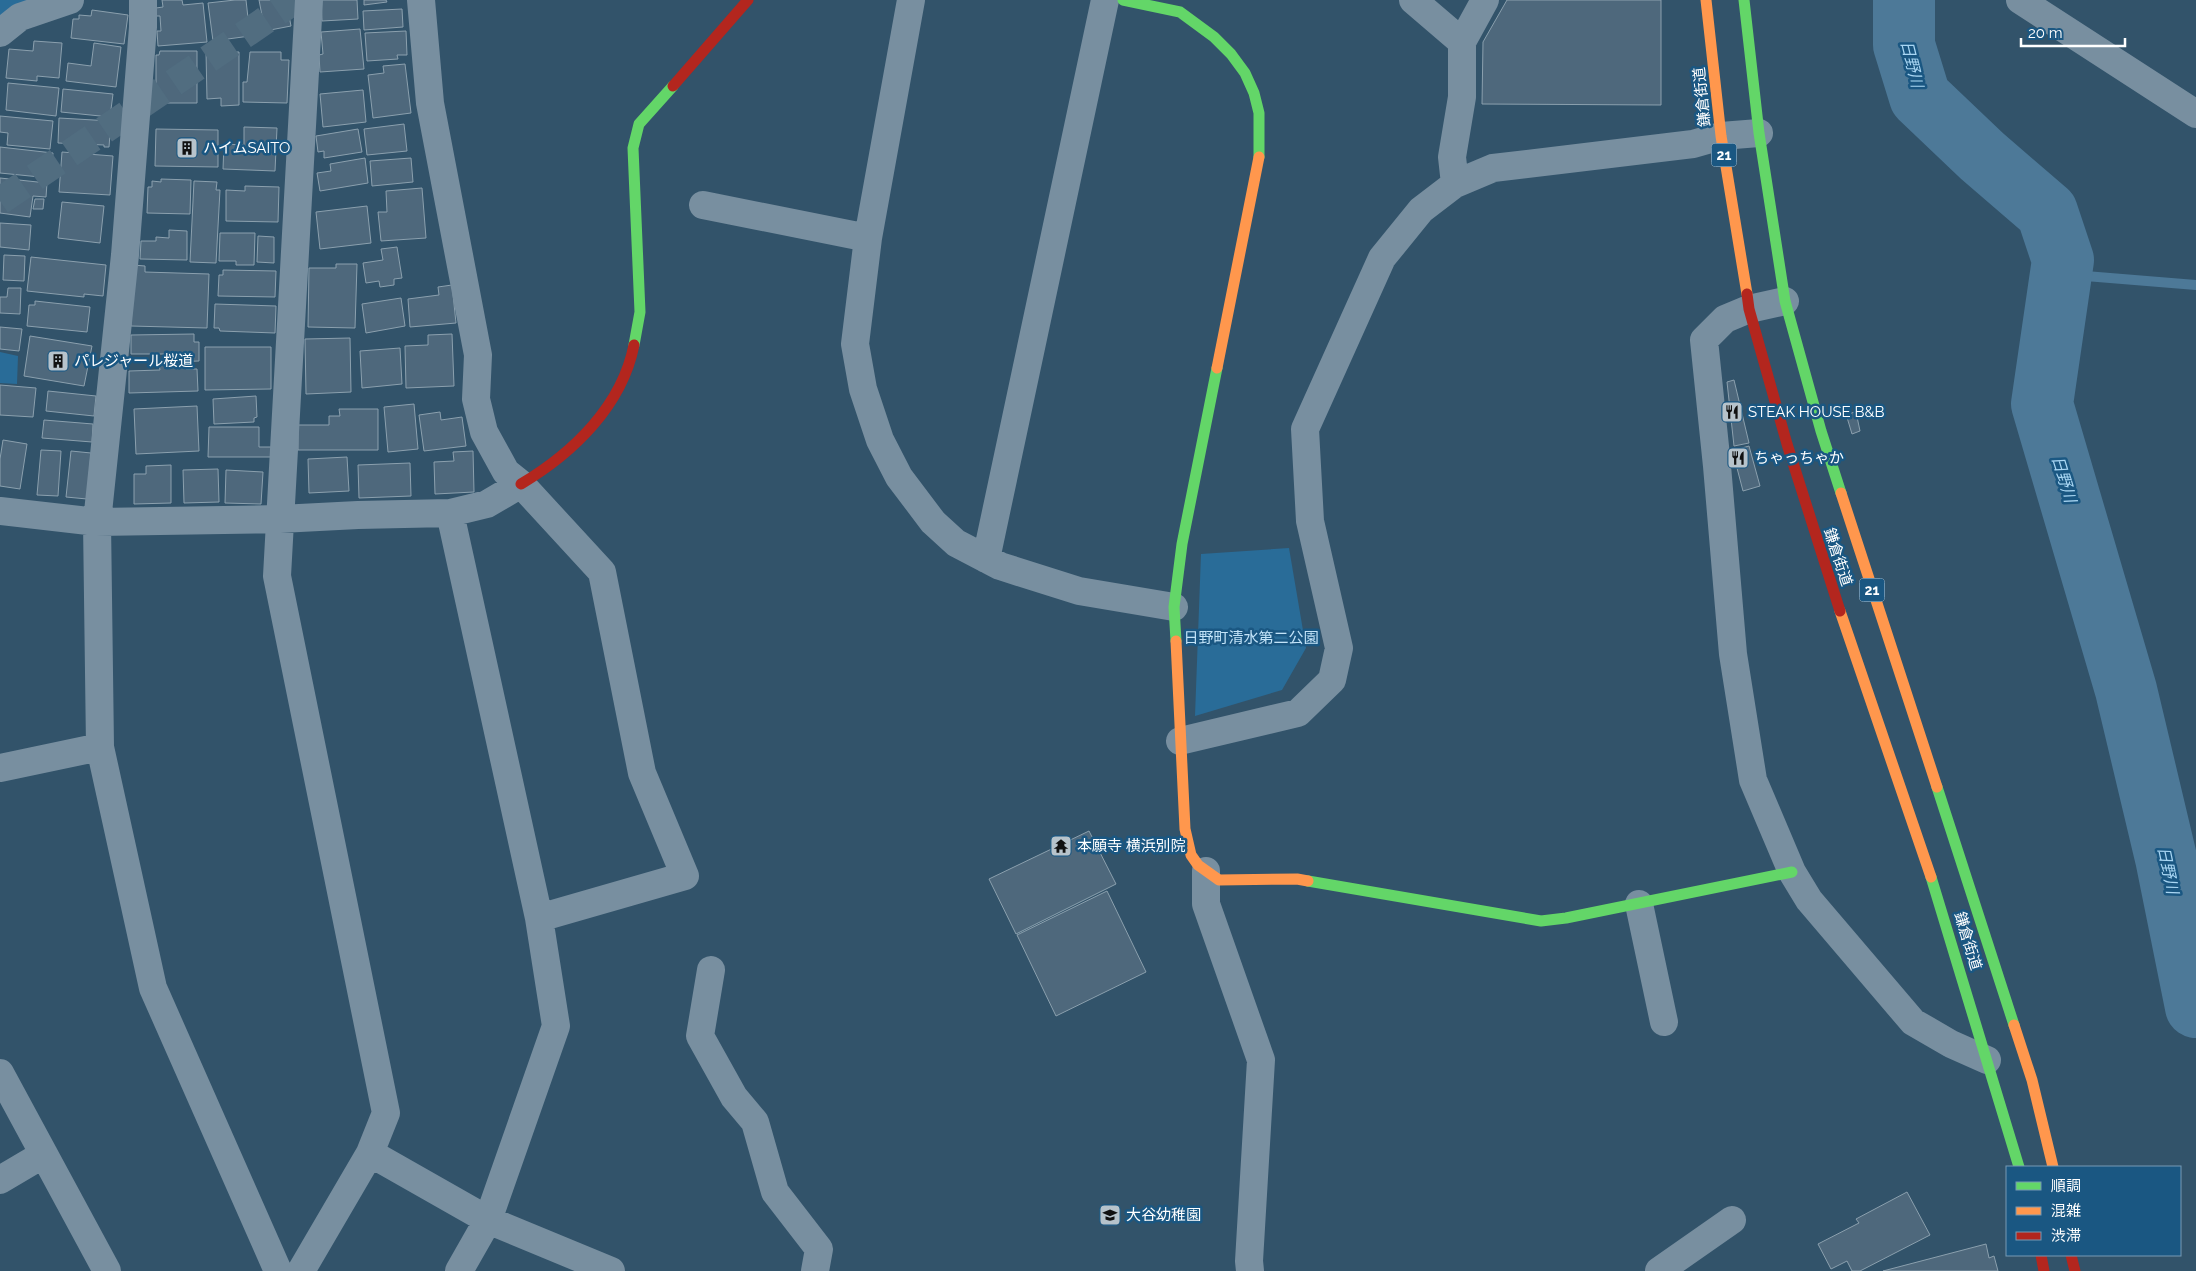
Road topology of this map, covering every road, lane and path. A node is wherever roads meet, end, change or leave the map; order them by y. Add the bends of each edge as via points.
1 (70, 0) edge
2 (143, 0) edge
3 (309, 0) edge
4 (421, 0) edge
5 (748, 0) edge
6 (911, 0) edge
7 (1105, 0) edge
8 (1123, 0) edge
9 (1413, 0) edge
10 (1485, 0) edge
11 (1706, 0) edge
12 (1744, 0) edge
13 (2020, 0) edge
14 (0, 33) edge
15 (1462, 42) junction
16 (2196, 114) edge
17 (1759, 133) junction
18 (1721, 136) junction
19 (1455, 184) junction
20 (703, 205) dead end
21 (868, 238) junction
22 (1785, 301) junction
23 (1749, 309) junction
24 (521, 484) junction
25 (0, 511) edge
26 (450, 513) junction
27 (280, 519) junction
28 (97, 522) junction
29 (986, 559) junction
30 (1174, 607) junction
31 (1180, 741) junction
32 (100, 747) junction
33 (0, 768) edge
34 (1206, 871) junction
35 (1792, 872) junction
36 (1639, 904) junction
37 (539, 918) junction
38 (711, 970) dead end
39 (1664, 1022) dead end
40 (1988, 1060) junction
41 (0, 1072) edge
42 (370, 1153) junction
43 (44, 1154) junction
44 (2019, 1166) edge
45 (2053, 1166) edge
46 (0, 1180) edge
47 (488, 1220) junction
48 (1732, 1220) dead end
49 (2041, 1256) edge
50 (2071, 1256) edge
51 (107, 1271) edge
52 (278, 1271) edge
53 (301, 1271) edge
54 (459, 1271) edge
55 (611, 1271) edge
56 (815, 1271) edge
57 (1250, 1271) edge
58 (1659, 1271) edge
59 (2044, 1271) edge
60 (2074, 1271) edge

1 - 14 street via 20,17
2 - 28 street via 144,27 125,255
3 - 27 street
4 - 24 street via 430,103 478,355 476,399 484,432 506,472
5 - 24 main road via 639,124 634,148 640,312 630,364 612,401 574,445 548,468
6 - 21 street
7 - 29 street
8 - 30 main road via 1180,12 1214,37 1245,72 1259,113 1260,152 1182,544
9 - 15 street
10 - 15 street
11 - 18 main road, 鎌倉街道 / 21
12 - 17 main road, 鎌倉街道 / 21
13 - 16 street
15 - 19 street via 1462,96 1452,157
17 - 18 street
17 - 22 main road, 鎌倉街道 / 21
18 - 19 street via 1693,144 1493,168
18 - 23 main road, 鎌倉街道 / 21
19 - 31 street via 1421,210 1382,258 1305,429 1310,521 1340,648 1332,680 1298,713
20 - 21 street
21 - 29 street via 855,344 863,389 880,440 899,477 933,522 956,543
22 - 23 street
22 - 45 main road, 鎌倉街道 / 21 via 1821,431 2032,1080
23 - 35 street via 1725,319 1704,340 1733,654 1753,780
23 - 40 main road, 鎌倉街道 / 21 via 1834,594 1942,909
24 - 26 street via 487,504
24 - 37 street via 602,572 642,773 684,876
25 - 28 street
26 - 27 street
26 - 37 street
27 - 28 street
27 - 42 street via 277,576 386,1113
28 - 32 street
29 - 30 street via 1079,591
30 - 31 main road
31 - 34 main road via 1185,829 1191,855
32 - 33 street
32 - 52 street via 153,988
34 - 36 main road via 1219,880 1297,879 1542,921
34 - 57 street via 1206,904 1261,1060
35 - 36 main road
35 - 40 street via 1809,900 1913,1022
36 - 39 street
37 - 47 street via 556,1026
38 - 56 street via 700,1036 734,1097 755,1122 776,1192 819,1249
40 - 44 main road, 鎌倉街道 / 21
41 - 43 street
42 - 47 street
42 - 53 street
43 - 46 street
43 - 51 street
47 - 54 street
47 - 55 street
48 - 58 street
49 - 59 main road
50 - 60 main road

